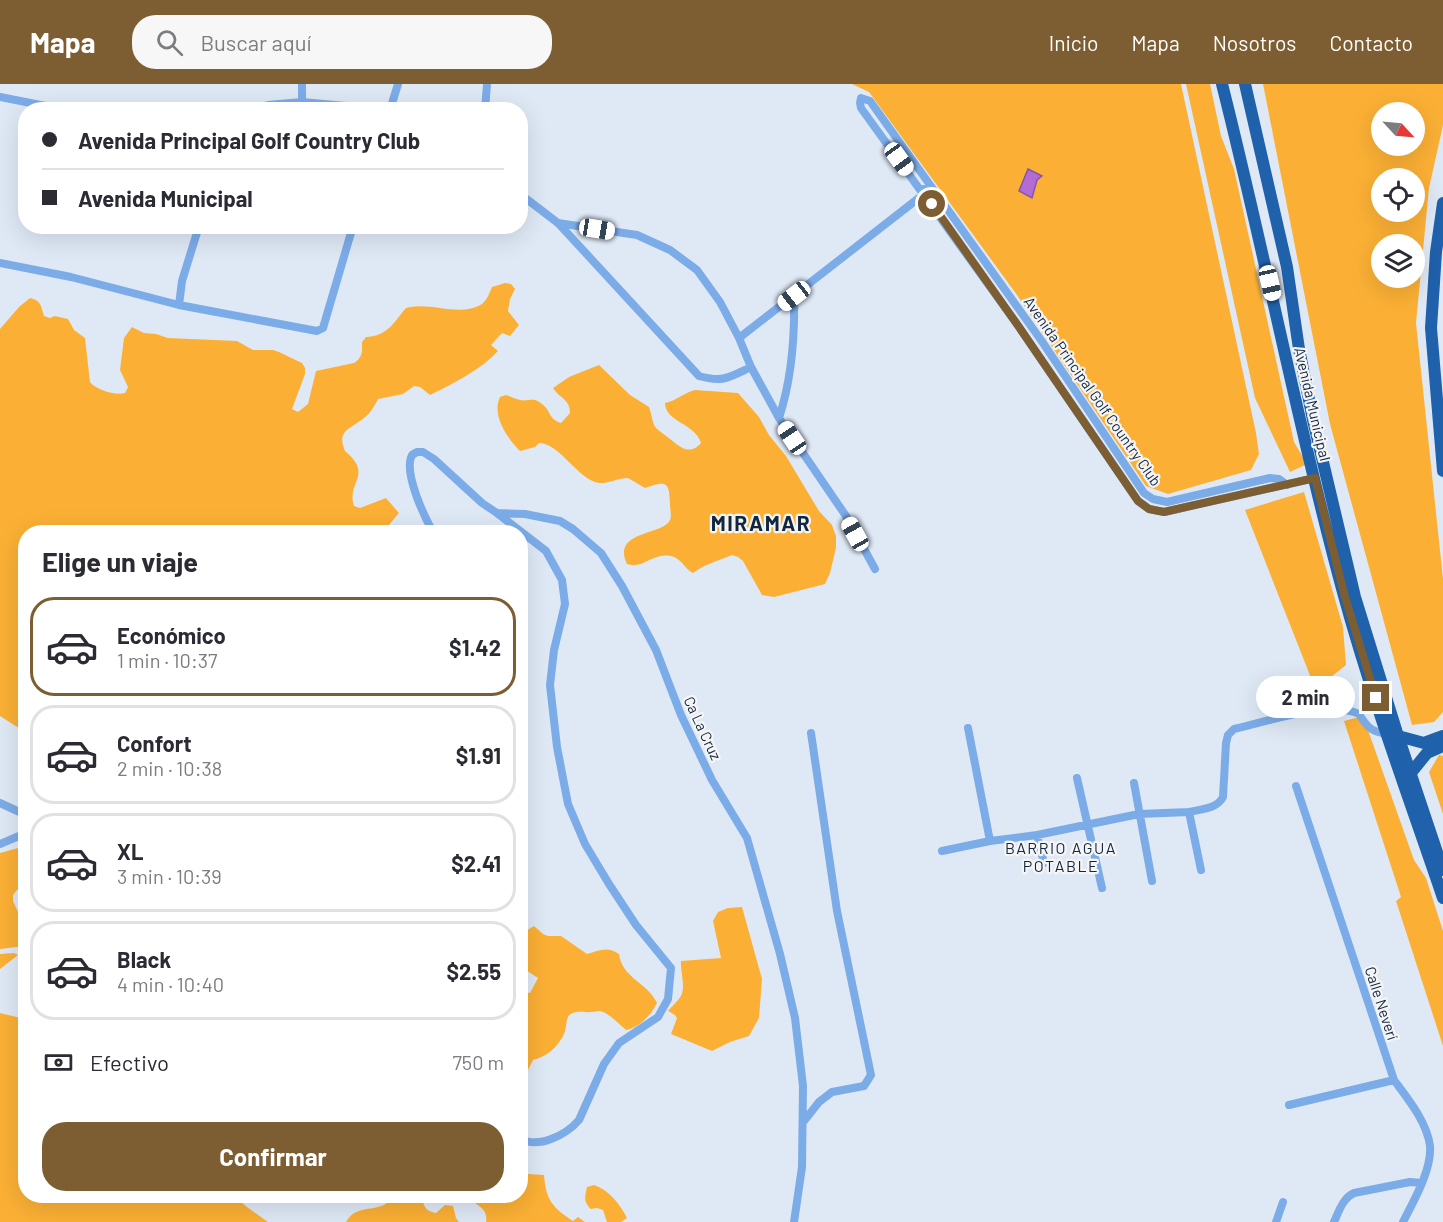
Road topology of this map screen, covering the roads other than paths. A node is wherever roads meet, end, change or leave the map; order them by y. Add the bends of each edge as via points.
1 (303, 84) edge
2 (398, 84) edge
3 (487, 84) edge
4 (1222, 84) edge
5 (1245, 84) edge
6 (0, 97) edge
7 (25, 102) edge
8 (302, 102) edge
9 (392, 102) edge
10 (486, 102) edge
11 (924, 178) junction
12 (924, 194) junction
13 (528, 200) edge
14 (1443, 203) edge
15 (558, 223) junction
16 (1439, 231) junction
17 (197, 234) edge
18 (350, 234) edge
19 (0, 262) edge
20 (1443, 262) edge
21 (794, 296) junction
22 (179, 305) junction
23 (740, 338) junction
24 (751, 367) junction
25 (779, 418) junction
26 (1443, 471) edge
27 (1315, 478) junction
28 (1287, 485) junction
29 (496, 513) junction
30 (430, 525) edge
31 (512, 525) edge
32 (528, 537) edge
33 (875, 569) dead end
34 (968, 728) dead end
35 (811, 733) dead end
36 (1393, 735) junction
37 (1443, 736) edge
38 (1443, 746) edge
39 (1410, 774) junction
40 (1077, 778) dead end
41 (1134, 783) dead end
42 (1296, 786) dead end
43 (0, 803) edge
44 (18, 811) edge
45 (1189, 812) junction
46 (1139, 814) junction
47 (1088, 824) junction
48 (1037, 835) junction
49 (18, 836) edge
50 (990, 841) junction
51 (0, 844) edge
52 (942, 851) dead end
53 (1044, 863) dead end
54 (1201, 870) dead end
55 (1443, 870) edge
56 (1152, 881) dead end
57 (1102, 888) dead end
58 (1443, 898) edge
59 (1394, 1080) junction
60 (1289, 1105) dead end
61 (804, 1121) junction
62 (528, 1141) edge
63 (1422, 1183) junction
64 (1283, 1202) dead end
65 (794, 1222) edge
66 (1276, 1222) edge
67 (1334, 1222) edge
68 (1403, 1222) edge

1 - 8 street
2 - 9 street
3 - 10 street
4 - 27 highway, Avenida Municipal
5 - 36 highway, Avenida Municipal via 1287,267 1318,443
6 - 7 street
11 - 12 street
11 - 12 street, Avenida Principal Golf Country Club via 870,101 861,98 861,108
11 - 28 street, Avenida Principal Golf Country Club via 1041,340 1144,493 1167,502 1270,478
12 - 21 street
12 - 28 street, Avenida Principal Golf Country Club via 1138,501 1149,509 1164,512
13 - 15 street
14 - 16 highway
15 - 23 street via 637,236 670,250 697,270
15 - 24 street via 699,376 728,378
16 - 20 highway
16 - 26 highway via 1431,328
17 - 22 street
18 - 22 street via 320,331
19 - 22 street
21 - 23 street
21 - 25 street via 795,340
23 - 24 street
24 - 25 street
25 - 33 street via 846,516
27 - 28 street
27 - 36 highway, Avenida Municipal via 1345,597
29 - 30 street via 434,459 417,452 412,454 409,465
29 - 31 street
29 - 61 street, Ca La Cruz via 560,521 573,529 601,553 656,650 701,758 747,838 795,1018
32 - 62 street via 546,551 562,580 565,604 550,685 568,804 609,885 671,968 668,999 658,1017 619,1043 604,1064 579,1120 564,1133
34 - 50 street
35 - 61 street via 837,911 871,1076 864,1086 832,1092
36 - 37 highway via 1424,743
36 - 39 highway, Avenida Municipal
36 - 45 street via 1373,731 1359,714 1343,709 1305,712 1234,729 1226,743 1220,802
36 - 58 highway, Avenida Municipal
38 - 39 highway via 1427,753
39 - 55 highway, Avenida Municipal
40 - 47 street
41 - 46 street
42 - 59 street, Calle Neverí
43 - 44 street
45 - 46 street
45 - 54 street
46 - 47 street
46 - 56 street
47 - 48 street
47 - 57 street
48 - 50 street
48 - 53 street
49 - 51 street
50 - 52 street
59 - 60 street
59 - 63 street, Calle Neverí via 1416,1112 1430,1147
61 - 65 street, Ca La Cruz
63 - 67 street via 1354,1193 1344,1201
63 - 68 street, Calle Neverí
64 - 66 street

